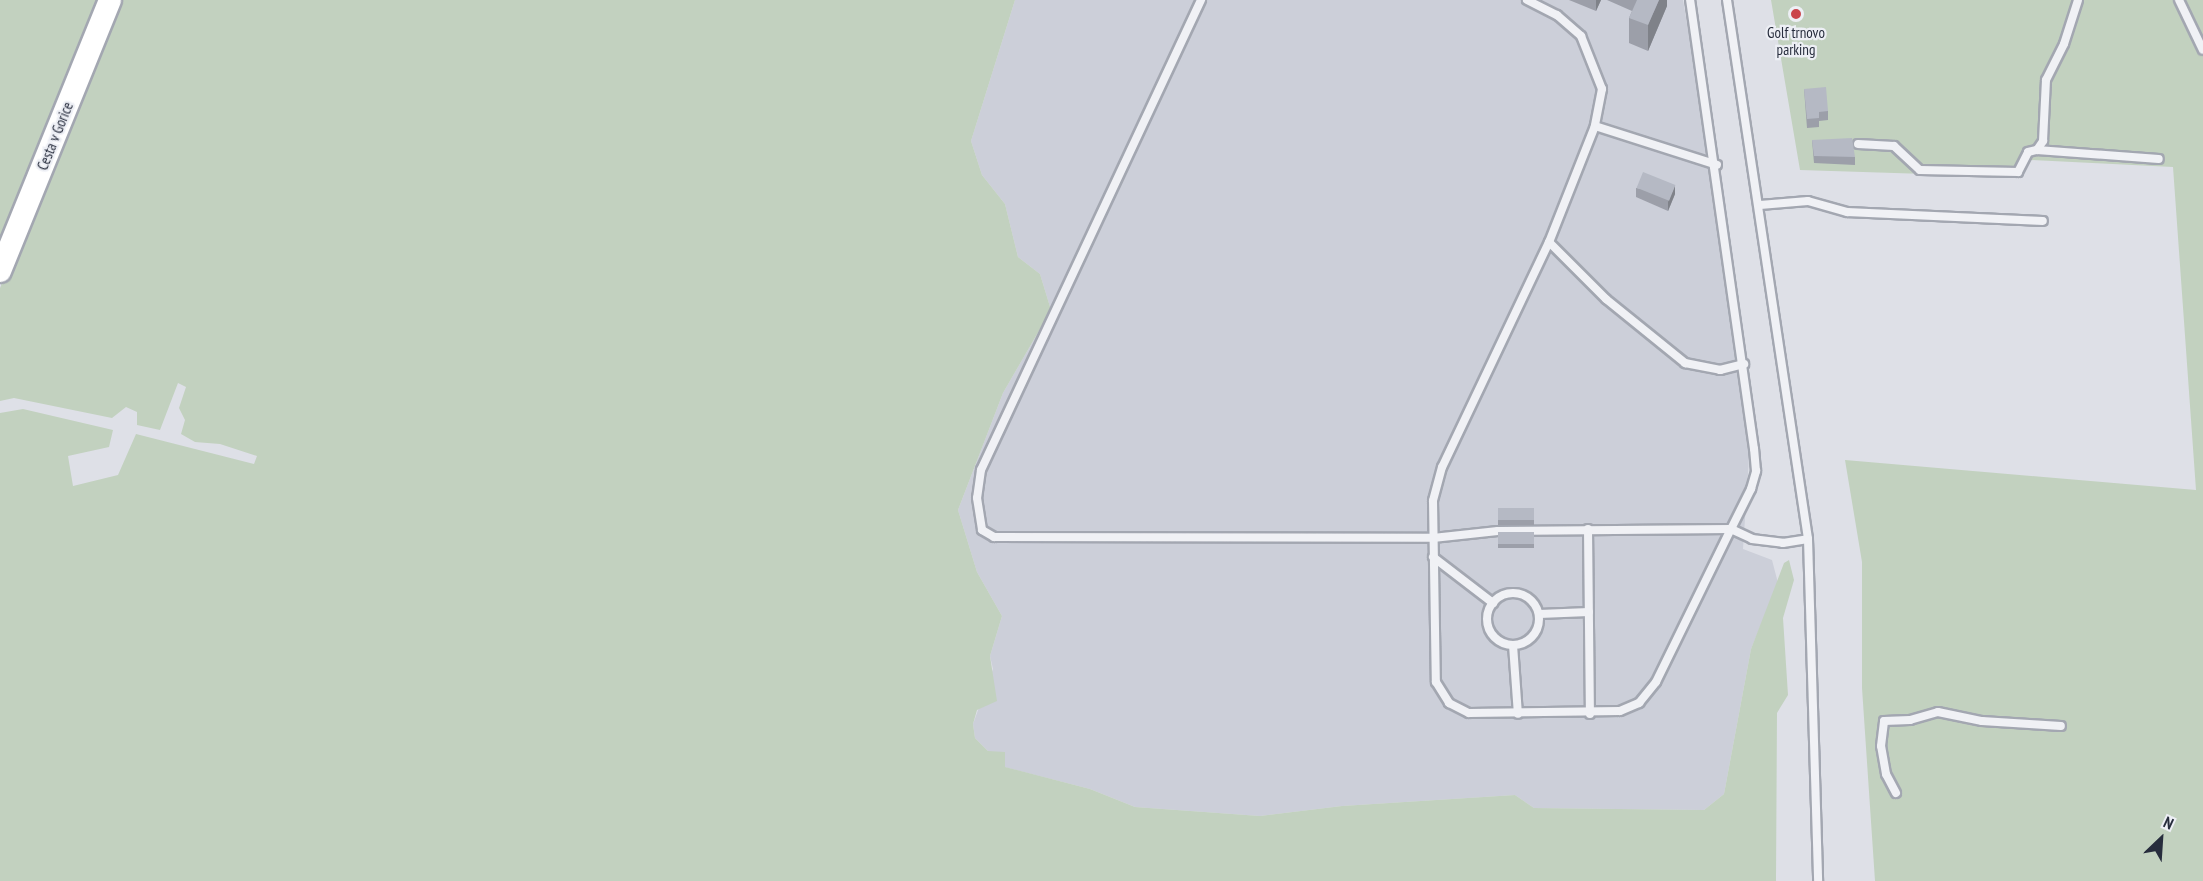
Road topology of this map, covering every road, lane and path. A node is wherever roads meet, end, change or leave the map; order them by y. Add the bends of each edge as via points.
1 (110, 0) edge
2 (1200, 0) edge
3 (1527, 0) edge
4 (1690, 0) edge
5 (1727, 0) edge
6 (2078, 0) edge
7 (2179, 0) edge
8 (2203, 50) edge
9 (1595, 126) junction
10 (1858, 144) dead end
11 (2037, 150) junction
12 (2159, 159) dead end
13 (1717, 165) junction
14 (1760, 205) junction
15 (2043, 221) dead end
16 (1549, 242) junction
17 (0, 272) edge
18 (1744, 364) junction
19 (1588, 529) junction
20 (1731, 530) junction
21 (1433, 538) junction
22 (1808, 539) junction
23 (1433, 557) junction
24 (1493, 603) junction
25 (1589, 612) junction
26 (1539, 614) junction
27 (1513, 645) junction
28 (1518, 714) junction
29 (1590, 714) junction
30 (2061, 726) dead end
31 (1896, 794) dead end
32 (1817, 877) edge

1 - 17 street, Cesta v Gorice
2 - 21 lane via 981,470 977,498 982,530 994,537
3 - 9 lane via 1557,15 1581,36 1602,89
4 - 13 lane
5 - 14 lane
6 - 11 lane via 2064,44 2046,80 2046,134
7 - 8 lane
9 - 13 lane
9 - 16 lane
10 - 11 lane via 1894,146 1920,170 2012,175 2018,172 2028,152
11 - 12 lane
13 - 18 lane
14 - 15 lane via 1808,201 1847,212
14 - 22 lane
16 - 18 lane via 1606,299 1685,363 1719,370
16 - 21 lane via 1442,467 1433,501
18 - 20 lane via 1756,471
19 - 20 lane
19 - 21 lane
19 - 25 lane
20 - 22 lane via 1783,543
20 - 29 lane via 1656,681 1639,703 1620,711
21 - 23 lane
22 - 32 lane
23 - 24 lane
23 - 28 lane via 1436,681 1449,703 1469,713
24 - 26 lane via 1507,594 1524,595
24 - 27 lane via 1487,618 1492,634
25 - 26 lane
25 - 29 lane
26 - 27 lane via 1533,636
27 - 28 lane
28 - 29 lane
30 - 31 lane via 1982,721 1938,712 1910,720 1884,721 1881,746 1886,774

